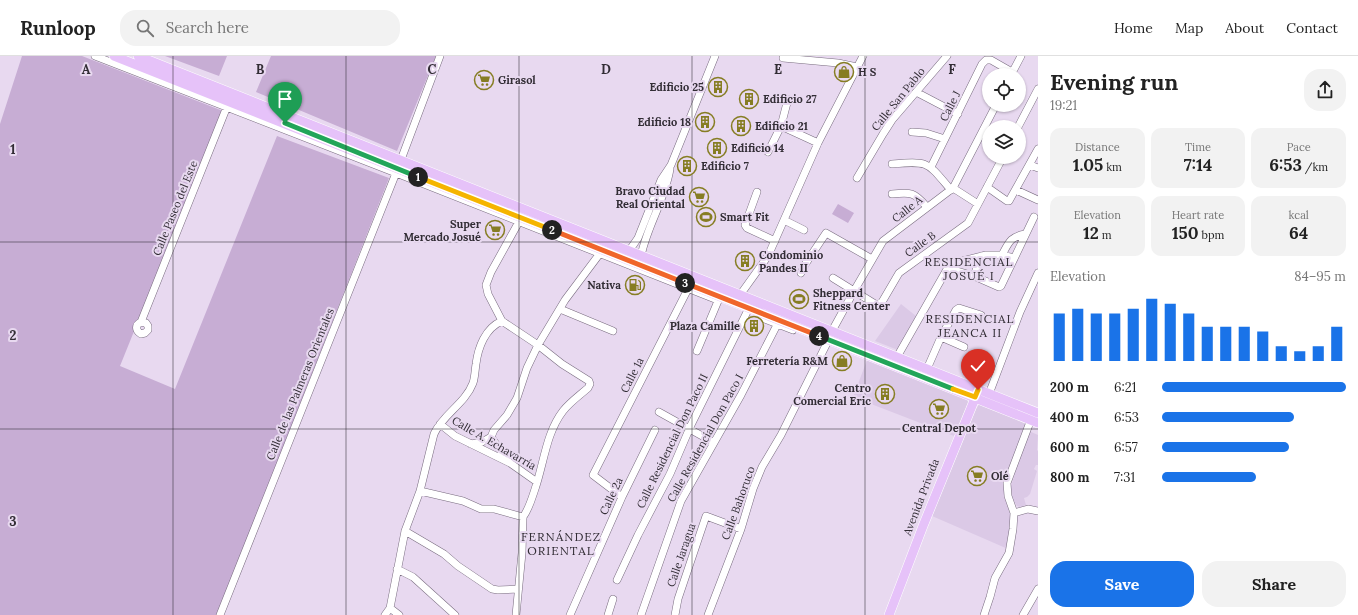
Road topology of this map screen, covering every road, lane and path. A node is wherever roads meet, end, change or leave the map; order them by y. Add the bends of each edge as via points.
1 (95, 56) edge
2 (114, 56) edge
3 (138, 56) edge
4 (440, 56) edge
5 (713, 56) edge
6 (862, 56) edge
7 (947, 56) edge
8 (1021, 56) edge
9 (804, 57) edge
10 (783, 58) dead end
11 (840, 60) edge
12 (857, 67) junction
13 (1003, 68) edge
14 (1015, 68) edge
15 (1038, 89) edge
16 (916, 92) junction
17 (788, 99) dead end
18 (228, 105) junction
19 (992, 112) edge
20 (958, 114) junction
21 (1022, 120) edge
22 (781, 126) junction
23 (912, 132) dead end
24 (945, 139) junction
25 (818, 143) junction
26 (1038, 149) edge
27 (768, 152) dead end
28 (892, 164) dead end
29 (999, 164) edge
30 (1030, 165) junction
31 (398, 167) junction
32 (931, 167) junction
33 (1038, 168) edge
34 (857, 178) dead end
35 (665, 181) junction
36 (987, 187) junction
37 (952, 189) junction
38 (1016, 190) junction
39 (757, 192) dead end
40 (892, 194) dead end
41 (1038, 200) edge
42 (978, 204) junction
43 (927, 207) junction
44 (1034, 217) dead end
45 (520, 220) junction
46 (784, 220) junction
47 (804, 230) dead end
48 (1025, 234) junction
49 (775, 240) junction
50 (629, 251) junction
51 (601, 252) junction
52 (1002, 255) junction
53 (641, 256) junction
54 (981, 256) junction
55 (1014, 258) junction
56 (872, 259) junction
57 (947, 268) junction
58 (801, 273) dead end
59 (1038, 273) edge
60 (974, 276) junction
61 (833, 278) dead end
62 (689, 287) junction
63 (854, 291) junction
64 (740, 295) junction
65 (718, 301) junction
66 (560, 309) junction
67 (747, 312) junction
68 (981, 315) dead end
69 (502, 321) junction
70 (142, 322) dead end
71 (779, 322) junction
72 (613, 331) dead end
73 (941, 337) junction
74 (830, 338) junction
75 (538, 345) junction
76 (964, 347) dead end
77 (698, 351) dead end
78 (897, 357) junction
79 (927, 369) junction
80 (989, 394) junction
81 (976, 395) junction
82 (658, 412) dead end
83 (1038, 413) edge
84 (440, 424) junction
85 (1035, 424) edge
86 (655, 430) dead end
87 (689, 430) junction
88 (491, 437) junction
89 (713, 442) junction
90 (471, 444) junction
91 (510, 463) junction
92 (538, 482) junction
93 (420, 491) junction
94 (622, 497) junction
95 (1038, 511) edge
96 (1014, 513) junction
97 (523, 517) junction
98 (741, 529) junction
99 (405, 531) junction
100 (397, 569) junction
101 (617, 580) dead end
102 (1038, 588) edge
103 (518, 589) junction
104 (613, 599) dead end
105 (390, 608) junction
106 (892, 614) edge
107 (220, 615) edge
108 (385, 615) edge
109 (399, 615) edge
110 (455, 615) edge
111 (516, 615) edge
112 (570, 615) edge
113 (608, 615) edge
114 (641, 615) edge
115 (674, 615) edge
116 (708, 615) edge
117 (984, 615) edge
118 (1023, 615) edge

1 - 18 street
2 - 18 main road
3 - 31 main road
4 - 31 street, Calle de las Palmeras Orientales
5 - 35 street
6 - 12 street
7 - 16 street, Calle San Pablo
8 - 14 street
9 - 10 street
9 - 11 street
11 - 12 street
12 - 25 street
13 - 20 street, Calle J via 991,60 986,60 982,64
15 - 21 street
16 - 20 street
16 - 34 street, Calle San Pablo via 892,120
17 - 22 street
18 - 31 main road
18 - 70 street, Calle Paseo del Este
19 - 37 street, Calle A
20 - 24 street, Calle J
22 - 25 street
22 - 27 street
23 - 24 street
24 - 32 street, Calle J
25 - 46 street
26 - 30 street
28 - 32 street via 916,162
29 - 36 street, Calle B
30 - 33 street
30 - 38 street
31 - 45 main road
31 - 50 main road
31 - 107 street, Calle de las Palmeras Orientales
32 - 37 street
35 - 50 street via 638,238
35 - 53 street via 644,240
36 - 38 street via 1007,201
36 - 42 street, Calle B
37 - 42 street
37 - 43 street, Calle A
38 - 41 street
39 - 49 street via 744,225
40 - 43 street via 907,193 918,196
42 - 63 street, Calle B via 968,222 899,273 882,302 879,304
43 - 56 street, Calle A via 883,242
44 - 48 street
45 - 51 main road
45 - 69 street via 486,285
46 - 47 street
46 - 49 street
48 - 52 street via 1013,237
48 - 55 street
49 - 64 street via 768,256
50 - 53 main road
51 - 62 main road
51 - 66 street
52 - 54 street
52 - 55 street
53 - 64 main road
54 - 57 street via 951,263
54 - 60 street
55 - 60 street via 999,287
56 - 58 street via 826,233
56 - 63 street, Calle A
57 - 60 street
57 - 78 street
59 - 80 street via 1020,312
61 - 63 street, Calle B
62 - 65 street
62 - 71 main road
62 - 94 street, Calle 1a via 593,475
63 - 74 street, Calle A
64 - 74 main road
65 - 67 street
65 - 77 street
66 - 72 street
66 - 75 street
67 - 71 street
67 - 87 street, Calle Residencial Don Paco II
68 - 73 street via 957,308
69 - 75 street
69 - 84 street via 490,329 480,345 474,382 462,402
71 - 74 main road
71 - 89 street, Calle Residencial Don Paco I via 745,388
73 - 76 street
73 - 79 street
74 - 78 main road
74 - 81 main road via 924,378
74 - 98 street, Calle Bahoruco via 762,467
75 - 88 street via 517,398
75 - 92 street via 590,381 588,388 563,410 553,429
78 - 79 main road
79 - 81 main road
80 - 81 main road
80 - 83 main road
81 - 85 main road
81 - 106 main road, Avenida Privada via 923,526
82 - 87 street
84 - 90 street, Calle A. Echavarría
84 - 93 street via 434,434
85 - 96 street via 1007,483
86 - 94 street, Calle 2a
87 - 89 street
87 - 101 street, Calle Residencial Don Paco II
88 - 90 street
88 - 91 street
89 - 114 street, Calle Residencial Don Paco I via 681,501
90 - 91 street, Calle A. Echavarría
91 - 92 street, Calle A. Echavarría
92 - 97 street
93 - 97 street via 464,501 481,509 494,509
93 - 99 street
94 - 112 street, Calle 2a
95 - 96 street via 1028,509
96 - 117 street via 1008,553 994,578
97 - 103 street
98 - 115 street, Calle Jaragua via 706,516
98 - 116 street, Calle Bahoruco
99 - 100 street
99 - 103 street via 444,554 492,589
100 - 105 street
100 - 110 street via 413,577
102 - 118 street
103 - 111 street
104 - 113 street
105 - 108 street
105 - 109 street

